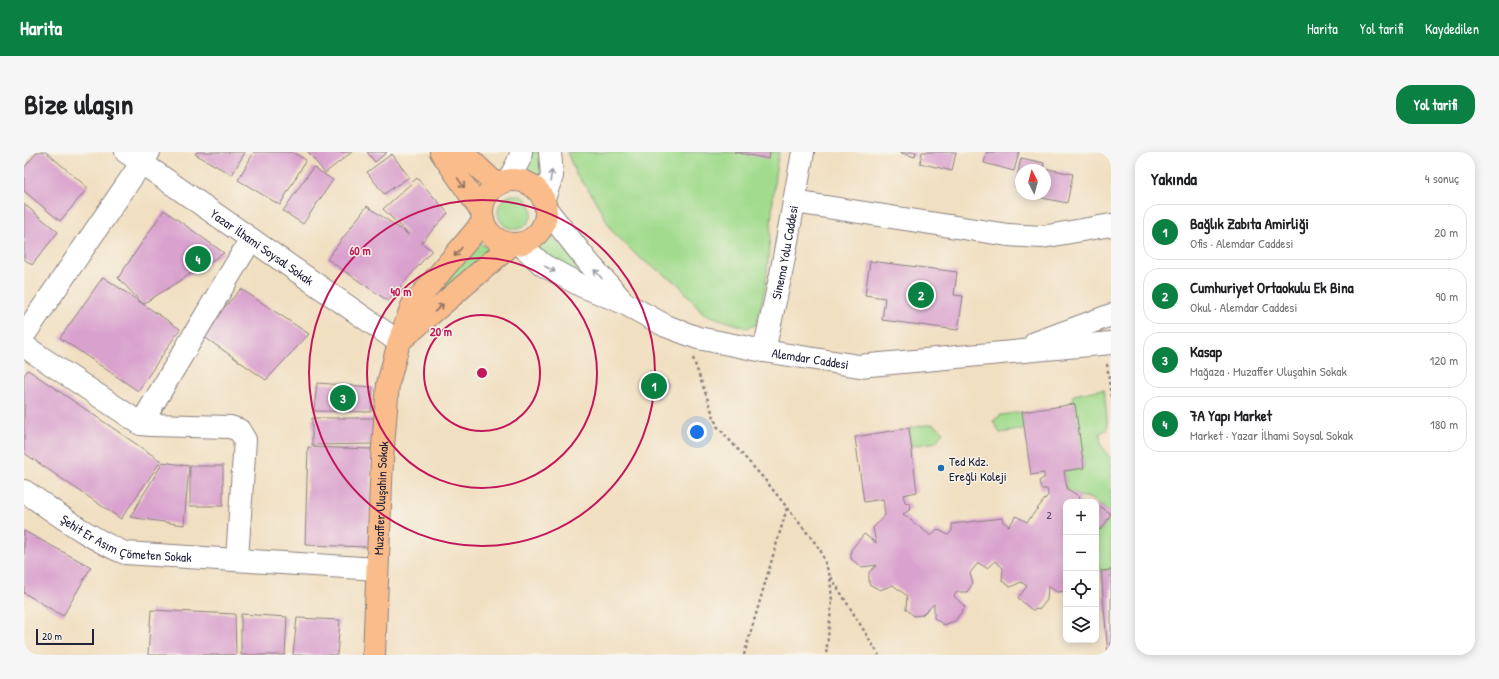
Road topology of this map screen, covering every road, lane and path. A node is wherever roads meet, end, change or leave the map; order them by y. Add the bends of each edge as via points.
1 (441, 152) edge
2 (462, 152) edge
3 (521, 152) edge
4 (550, 152) edge
5 (803, 152) edge
6 (139, 156) edge
7 (503, 182) junction
8 (794, 202) junction
9 (545, 204) junction
10 (482, 217) junction
11 (1111, 225) edge
12 (251, 239) junction
13 (515, 245) junction
14 (624, 303) junction
15 (1111, 315) edge
16 (24, 335) edge
17 (399, 342) junction
18 (1108, 344) edge
19 (24, 346) edge
20 (690, 351) dead end
21 (764, 351) junction
22 (1006, 353) junction
23 (1111, 397) edge
24 (141, 424) junction
25 (24, 491) edge
26 (787, 508) junction
27 (237, 559) junction
28 (377, 569) junction
29 (830, 576) junction
30 (374, 655) edge
31 (744, 655) edge
32 (826, 655) edge
33 (879, 655) edge

1 -> 10 main road
2 - 7 main road
3 - 7 street via 520,158
9 -> 4 street via 552,176
5 - 8 street, Sinema Yolu Caddesi
6 - 12 street, Yazar İlhami Soysal Sokak
6 - 16 street
7 - 9 main road, Alemdar Caddesi via 519,180 529,184 538,190
7 - 10 main road via 488,192 483,202
8 - 11 street via 1008,235 1042,237
8 - 21 street, Sinema Yolu Caddesi
9 - 13 main road via 546,220 542,228 528,242
14 -> 9 street, Alemdar Caddesi via 588,262
10 - 13 main road via 486,230 493,237
10 -> 17 main road, Muzaffer Uluşahin Sokak via 412,306
12 - 17 street, Yazar İlhami Soysal Sokak
12 - 24 street
13 -> 14 street, Alemdar Caddesi via 543,266
17 -> 13 main road
14 - 21 street, Alemdar Caddesi via 666,326 698,338
15 - 22 street, Alemdar Caddesi
17 - 28 main road, Muzaffer Uluşahin Sokak via 388,384
18 - 22 street, Alemdar Caddesi
18 - 23 path
19 - 24 street
20 - 26 path via 717,426
21 - 22 street, Alemdar Caddesi via 858,366
24 - 27 street via 230,427 239,430 244,440
25 - 27 street, Şehit Er Asım Çömeten Sokak via 89,535 124,553
26 - 29 path via 820,549
26 - 31 path
27 - 28 street, Şehit Er Asım Çömeten Sokak
28 - 30 main road, Muzaffer Uluşahin Sokak
29 - 32 path via 832,601
29 - 33 path

